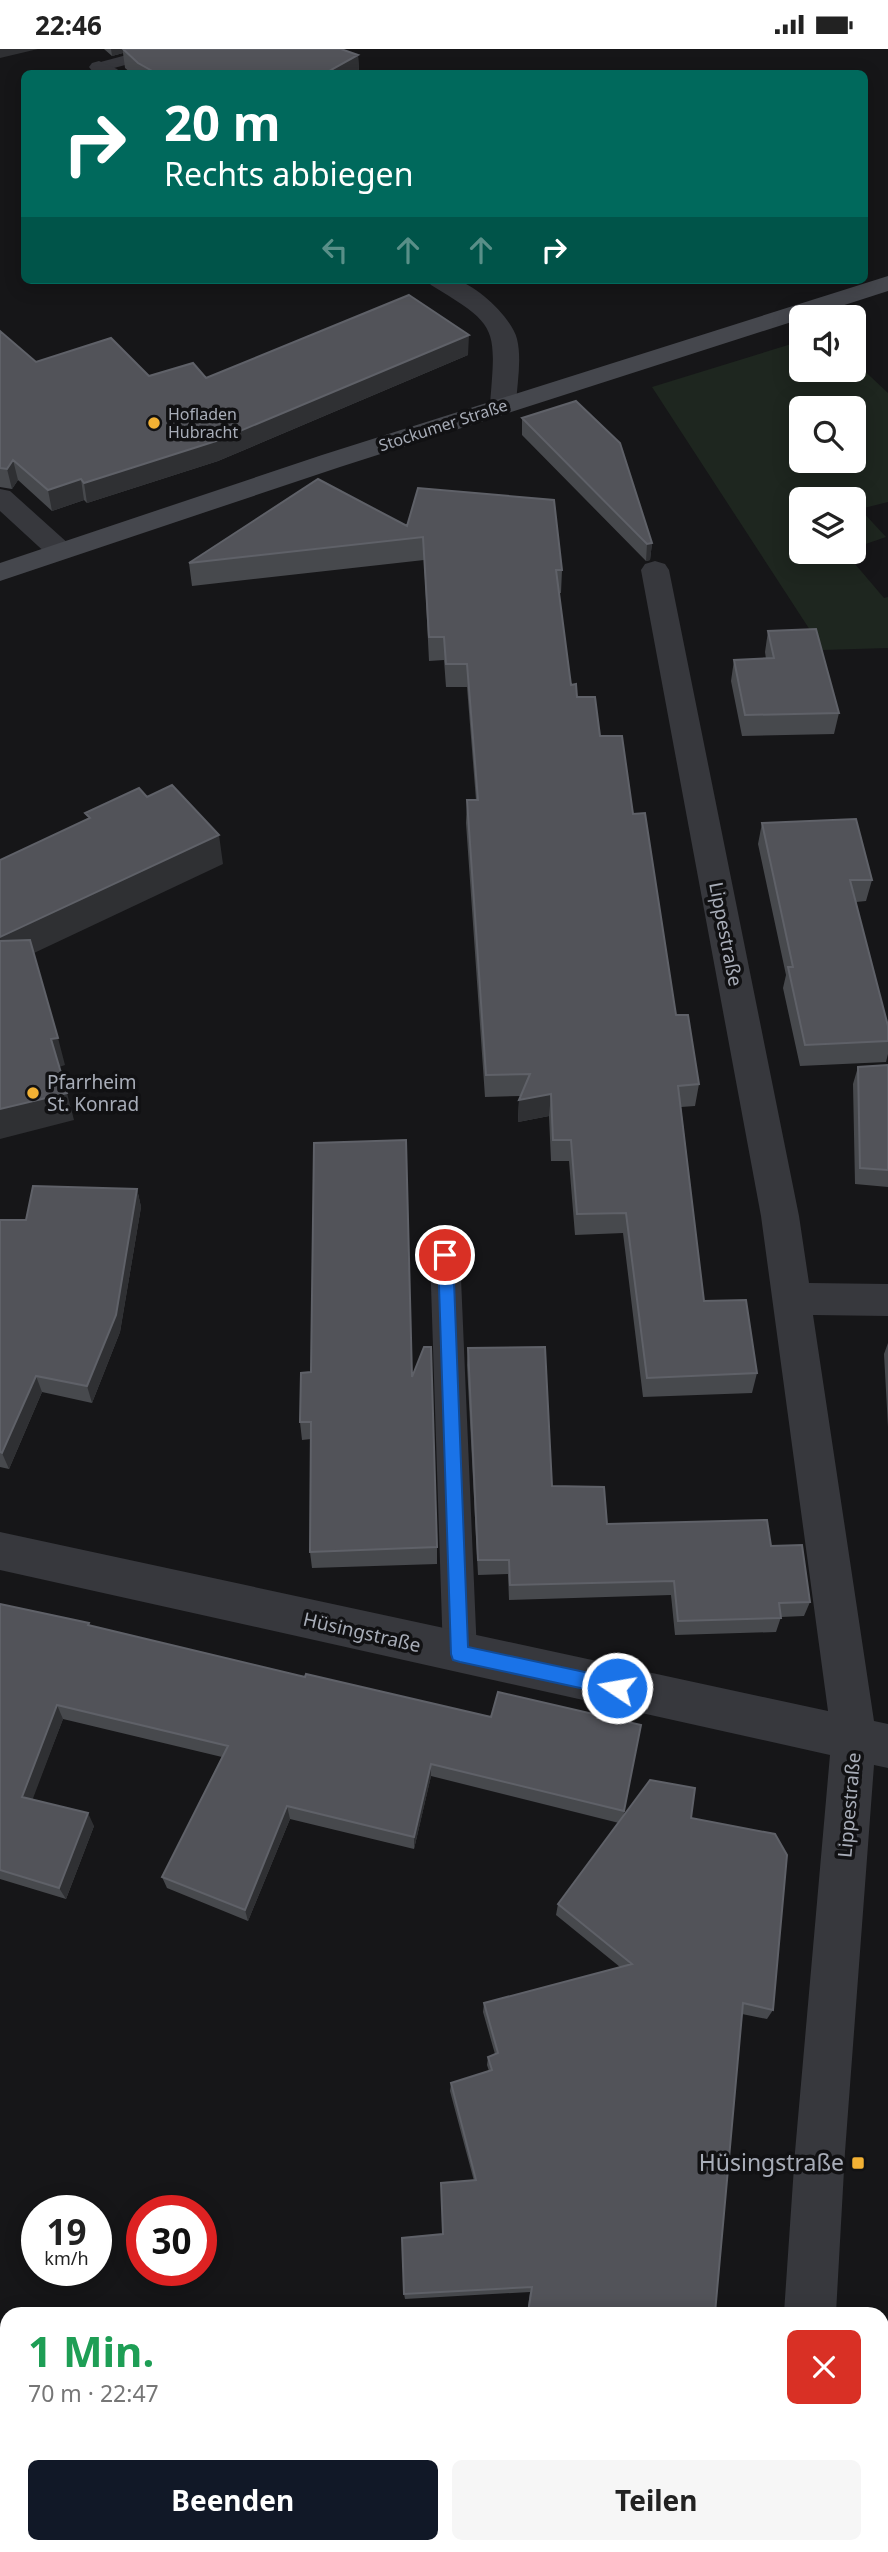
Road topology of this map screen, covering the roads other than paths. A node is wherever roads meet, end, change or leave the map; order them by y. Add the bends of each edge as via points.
1 (167, 49) edge
2 (104, 70) edge
3 (888, 283) edge
4 (445, 284) edge
5 (503, 405) junction
6 (0, 497) edge
7 (60, 551) junction
8 (655, 569) dead end
9 (0, 572) edge
10 (445, 1255) dead end
11 (793, 1299) junction
12 (888, 1300) edge
13 (0, 1551) edge
14 (460, 1654) junction
15 (871, 1742) edge
16 (810, 2307) edge

1 - 2 lane
3 - 5 main road, Stockumer Straße
4 - 5 street via 480,306 503,330
5 - 7 main road, Stockumer Straße
6 - 7 street
7 - 9 main road, Stockumer Straße
8 - 11 street, Lippestraße
10 - 14 lane
11 - 12 street
11 - 15 street, Lippestraße
13 - 14 street, Hüsingstraße
14 - 15 street, Hüsingstraße
15 - 16 street, Lippestraße via 820,2152

